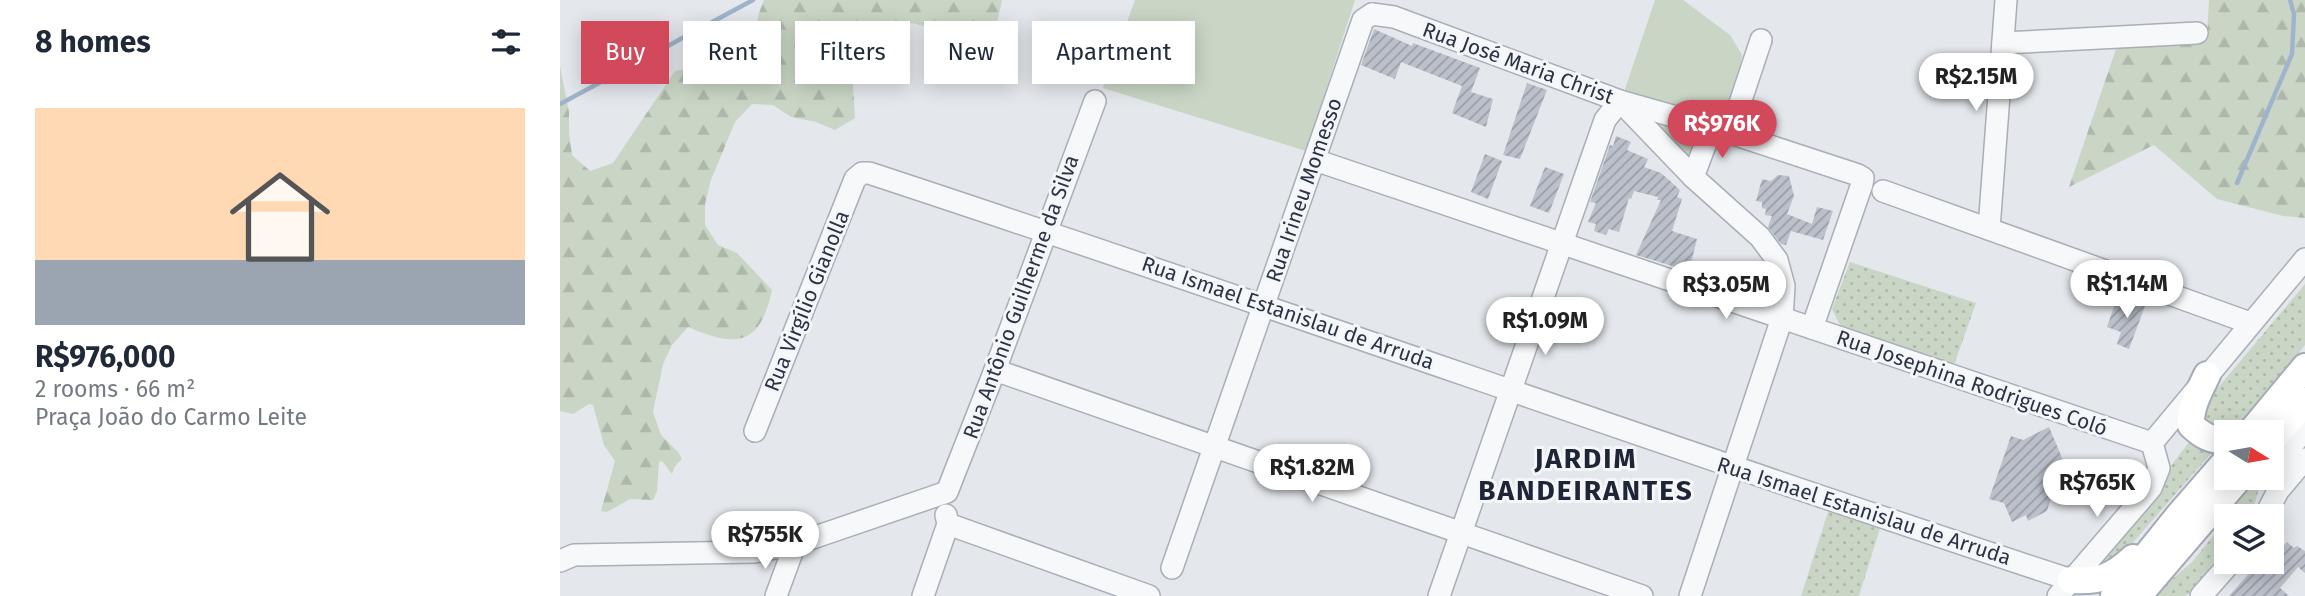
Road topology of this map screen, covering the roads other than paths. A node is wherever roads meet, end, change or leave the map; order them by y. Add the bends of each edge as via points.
1 (2006, 0) edge
2 (1372, 7) edge
3 (1392, 8) edge
4 (2197, 33) dead end
5 (1761, 40) dead end
6 (2003, 43) junction
7 (1095, 101) dead end
8 (1620, 101) junction
9 (1721, 130) junction
10 (1315, 160) junction
11 (862, 173) joint
12 (1693, 177) junction
13 (1882, 191) dead end
14 (1989, 229) junction
15 (1045, 231) junction
16 (1561, 244) junction
17 (2305, 259) edge
18 (1264, 305) junction
19 (1782, 318) junction
20 (2250, 323) junction
21 (1812, 328) junction
22 (2305, 367) edge
23 (995, 370) junction
24 (2207, 375) junction
25 (1511, 390) junction
26 (2305, 401) edge
27 (2261, 420) edge
28 (2284, 426) edge
29 (2305, 429) edge
30 (755, 431) dead end
31 (2214, 440) edge
32 (2151, 443) junction
33 (1213, 447) junction
34 (2284, 455) edge
35 (2305, 459) edge
36 (1732, 467) junction
37 (2214, 475) edge
38 (2305, 475) edge
39 (2229, 490) edge
40 (2270, 504) edge
41 (2278, 504) edge
42 (2180, 514) junction
43 (1460, 533) junction
44 (795, 544) junction
45 (560, 561) edge
46 (1172, 568) dead end
47 (2218, 574) edge
48 (2064, 588) edge
49 (776, 596) edge
50 (923, 596) edge
51 (1149, 596) edge
52 (1440, 596) edge
53 (1643, 596) edge
54 (1690, 596) edge
55 (2114, 596) edge
56 (2138, 596) edge
57 (2201, 596) edge

1 - 6 street
2 - 3 street, Rua José Maria Christ
2 - 10 street, Rua Irineu Momesso via 1363,20
3 - 8 street, Rua José Maria Christ
4 - 6 street
5 - 9 street
6 - 14 street
7 - 15 street, Rua Antônio Guilherme da Silva
8 - 9 street, Rua José Maria Christ
8 - 12 street
8 - 16 street via 1605,120
9 - 12 street
9 - 21 street, Rua José Maria Christ via 1863,178
10 - 16 street, Rua Josephina Rodrigues Coló
10 - 18 street, Rua Irineu Momesso
11 - 15 street, Rua Ismael Estanislau de Arruda
11 - 30 street, Rua Virgílio Gianolla via 855,179
12 - 19 street via 1760,237 1777,260 1784,286
13 - 14 street
14 - 20 street
15 - 18 street, Rua Ismael Estanislau de Arruda
15 - 23 street, Rua Antônio Guilherme da Silva
16 - 19 street, Rua Josephina Rodrigues Coló
16 - 25 street
17 - 20 street
18 - 25 street, Rua Ismael Estanislau de Arruda
18 - 33 street, Rua Irineu Momesso
19 - 21 street, Rua Josephina Rodrigues Coló
19 - 36 street
20 - 24 street
21 - 32 street, Rua Josephina Rodrigues Coló
22 - 27 main road
23 - 33 street
23 - 44 street, Rua Antônio Guilherme da Silva via 947,492
24 - 31 main road via 2193,404 2191,425
24 - 32 street
25 - 36 street, Rua Ismael Estanislau de Arruda
25 - 43 street
26 - 28 main road
29 - 34 street
32 - 48 street via 2159,468 2151,488
33 - 43 street
33 - 46 street, Rua Irineu Momesso
35 - 40 street
36 - 48 street, Rua Ismael Estanislau de Arruda
36 - 54 street
37 - 42 main road
38 - 41 street
39 - 56 main road
42 - 48 main road via 2120,571
42 - 55 main road
43 - 52 street
43 - 53 street
44 - 45 street via 754,552 574,555
44 - 49 street
47 - 57 street
50 - 51 street via 947,519

